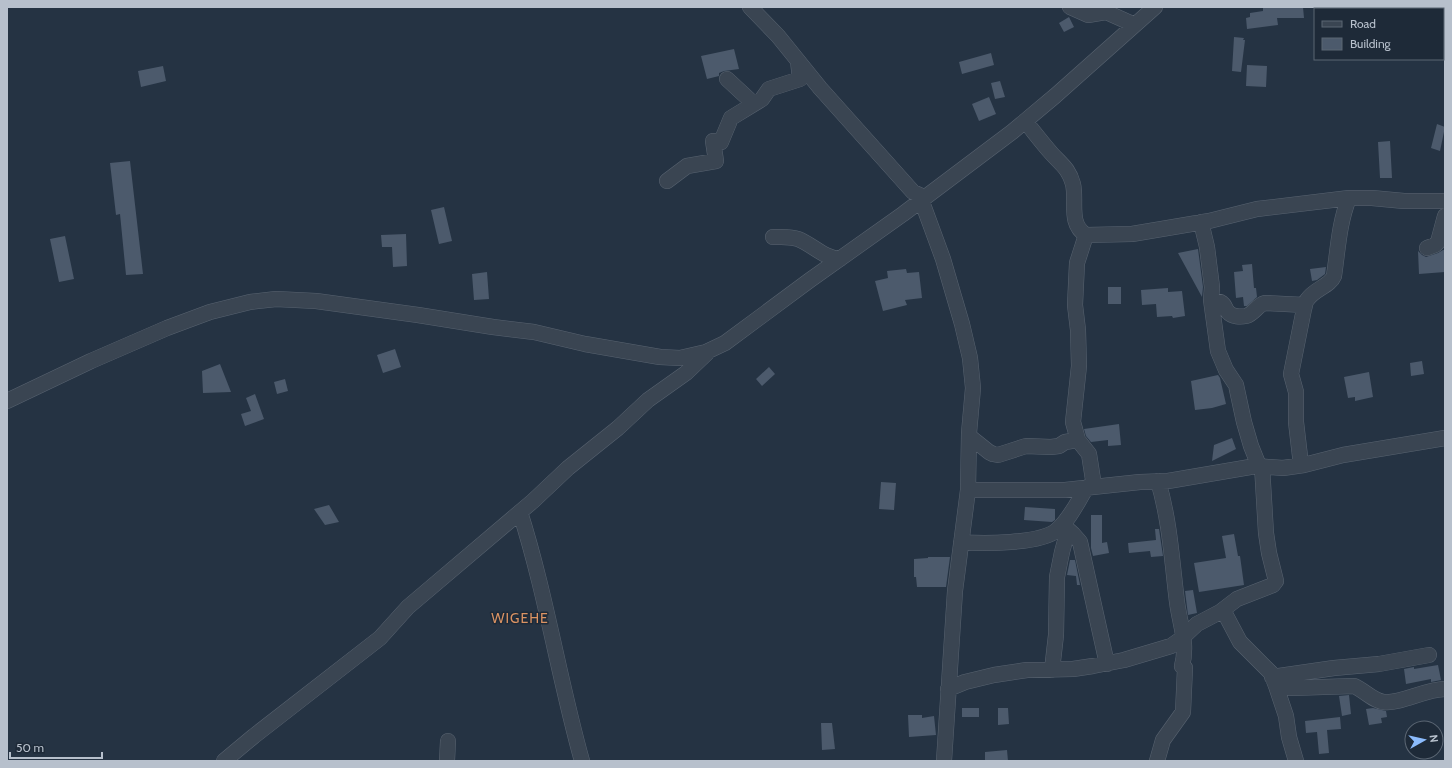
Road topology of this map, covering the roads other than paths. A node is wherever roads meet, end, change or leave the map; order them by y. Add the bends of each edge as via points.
1 (750, 7) edge
2 (1070, 7) edge
3 (1155, 7) edge
4 (1104, 9) edge
5 (1135, 25) junction
6 (798, 61) junction
7 (727, 79) dead end
8 (754, 104) junction
9 (1025, 121) junction
10 (668, 181) dead end
11 (923, 198) junction
12 (1349, 198) junction
13 (1445, 201) edge
14 (1445, 216) edge
15 (1202, 222) junction
16 (1086, 235) junction
17 (773, 237) dead end
18 (1427, 248) dead end
19 (840, 259) junction
20 (1211, 301) junction
21 (1305, 305) junction
22 (709, 351) junction
23 (7, 401) edge
24 (969, 436) junction
25 (1445, 438) edge
26 (1078, 440) junction
27 (1301, 465) junction
28 (1261, 466) junction
29 (1158, 481) junction
30 (1090, 487) junction
31 (968, 490) junction
32 (520, 512) junction
33 (1066, 528) junction
34 (961, 542) junction
35 (1223, 610) junction
36 (1184, 636) junction
37 (1429, 656) dead end
38 (1107, 664) junction
39 (1052, 670) junction
40 (1274, 681) junction
41 (948, 689) junction
42 (1445, 689) edge
43 (448, 741) dead end
44 (224, 761) edge
45 (447, 761) edge
46 (582, 761) edge
47 (944, 761) edge
48 (1157, 761) edge
49 (1296, 761) edge

1 - 6 street
2 - 4 street via 1088,15
3 - 5 street
4 - 5 street
5 - 9 street
6 - 8 street via 800,79 769,89 762,99
6 - 11 street via 913,192
7 - 8 street
8 - 10 street via 731,118 721,142 713,141 716,161 686,166
9 - 11 street
9 - 16 street via 1066,167 1073,184 1074,217 1081,232
11 - 19 street
11 - 24 street via 970,358 974,388
12 - 13 street
12 - 15 street via 1257,209
12 - 21 street via 1332,281 1317,289
14 - 18 street via 1437,244
15 - 16 street via 1132,234
15 - 20 street via 1212,287
16 - 26 street via 1077,263 1075,305 1079,366 1072,422
17 - 19 street via 792,238 833,259
19 - 22 street via 725,343
20 - 21 street via 1223,303 1230,315 1241,316 1252,314 1265,303
20 - 28 street via 1220,356 1236,385 1251,446
21 - 27 street via 1291,374 1296,392 1296,422
22 - 23 street via 680,358 660,357 534,332 316,301 276,299 250,302 210,312 167,328
22 - 32 street via 686,373 648,400 568,468
24 - 26 street via 989,452 998,455 1026,446 1051,447
24 - 31 street
25 - 27 street via 1343,455
26 - 30 street via 1089,454
27 - 28 street via 1283,468
28 - 29 street
28 - 35 street via 1266,533 1276,580 1273,585 1237,599
29 - 30 street
29 - 36 street via 1166,515 1177,605
30 - 31 street via 1027,491
30 - 33 street
31 - 34 street
32 - 44 street via 408,607 380,638
32 - 46 street via 536,566
33 - 34 street via 1046,536 1009,543
33 - 38 street via 1080,542
33 - 39 street via 1057,577 1056,635
34 - 41 street
35 - 36 street via 1197,624
35 - 40 street via 1240,642 1271,673
36 - 38 street via 1171,646
36 - 48 street via 1183,712 1163,740
37 - 40 street via 1386,664 1334,668
38 - 39 street
39 - 41 street via 1027,670 994,675
40 - 42 street via 1292,688 1354,686 1384,702
40 - 49 street via 1286,716
41 - 47 street
43 - 45 street

